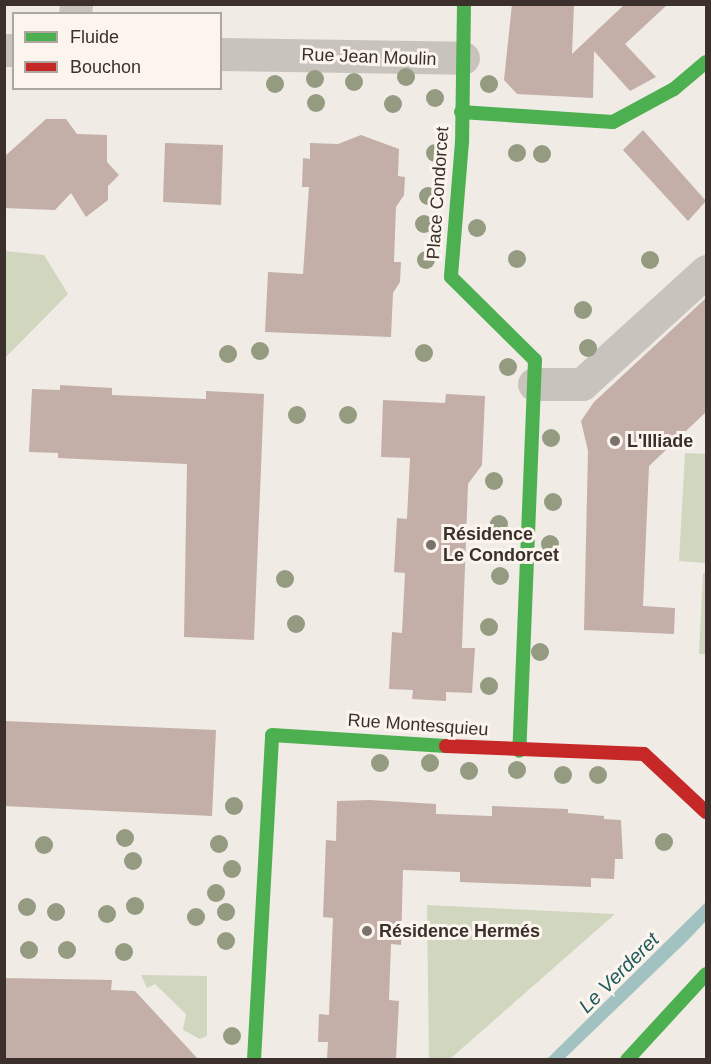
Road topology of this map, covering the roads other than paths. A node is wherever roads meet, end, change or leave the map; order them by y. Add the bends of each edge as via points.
1 (464, 4) edge
2 (222, 54) edge
3 (463, 58) junction
4 (706, 62) edge
5 (461, 112) junction
6 (706, 271) edge
7 (534, 384) junction
8 (519, 751) junction
9 (706, 812) edge
10 (706, 974) edge
11 (254, 1059) edge
12 (627, 1059) edge

1 - 3 street, Rue Jean Moulin
2 - 3 street, Rue Jean Moulin
3 - 5 street, Place Condorcet
4 - 5 street via 674,89 613,122
5 - 7 street, Place Condorcet via 451,277 535,360
6 - 7 street via 582,384
7 - 8 street
8 - 9 street via 644,754
8 - 11 street, Rue Montesquieu via 272,735
10 - 12 street

